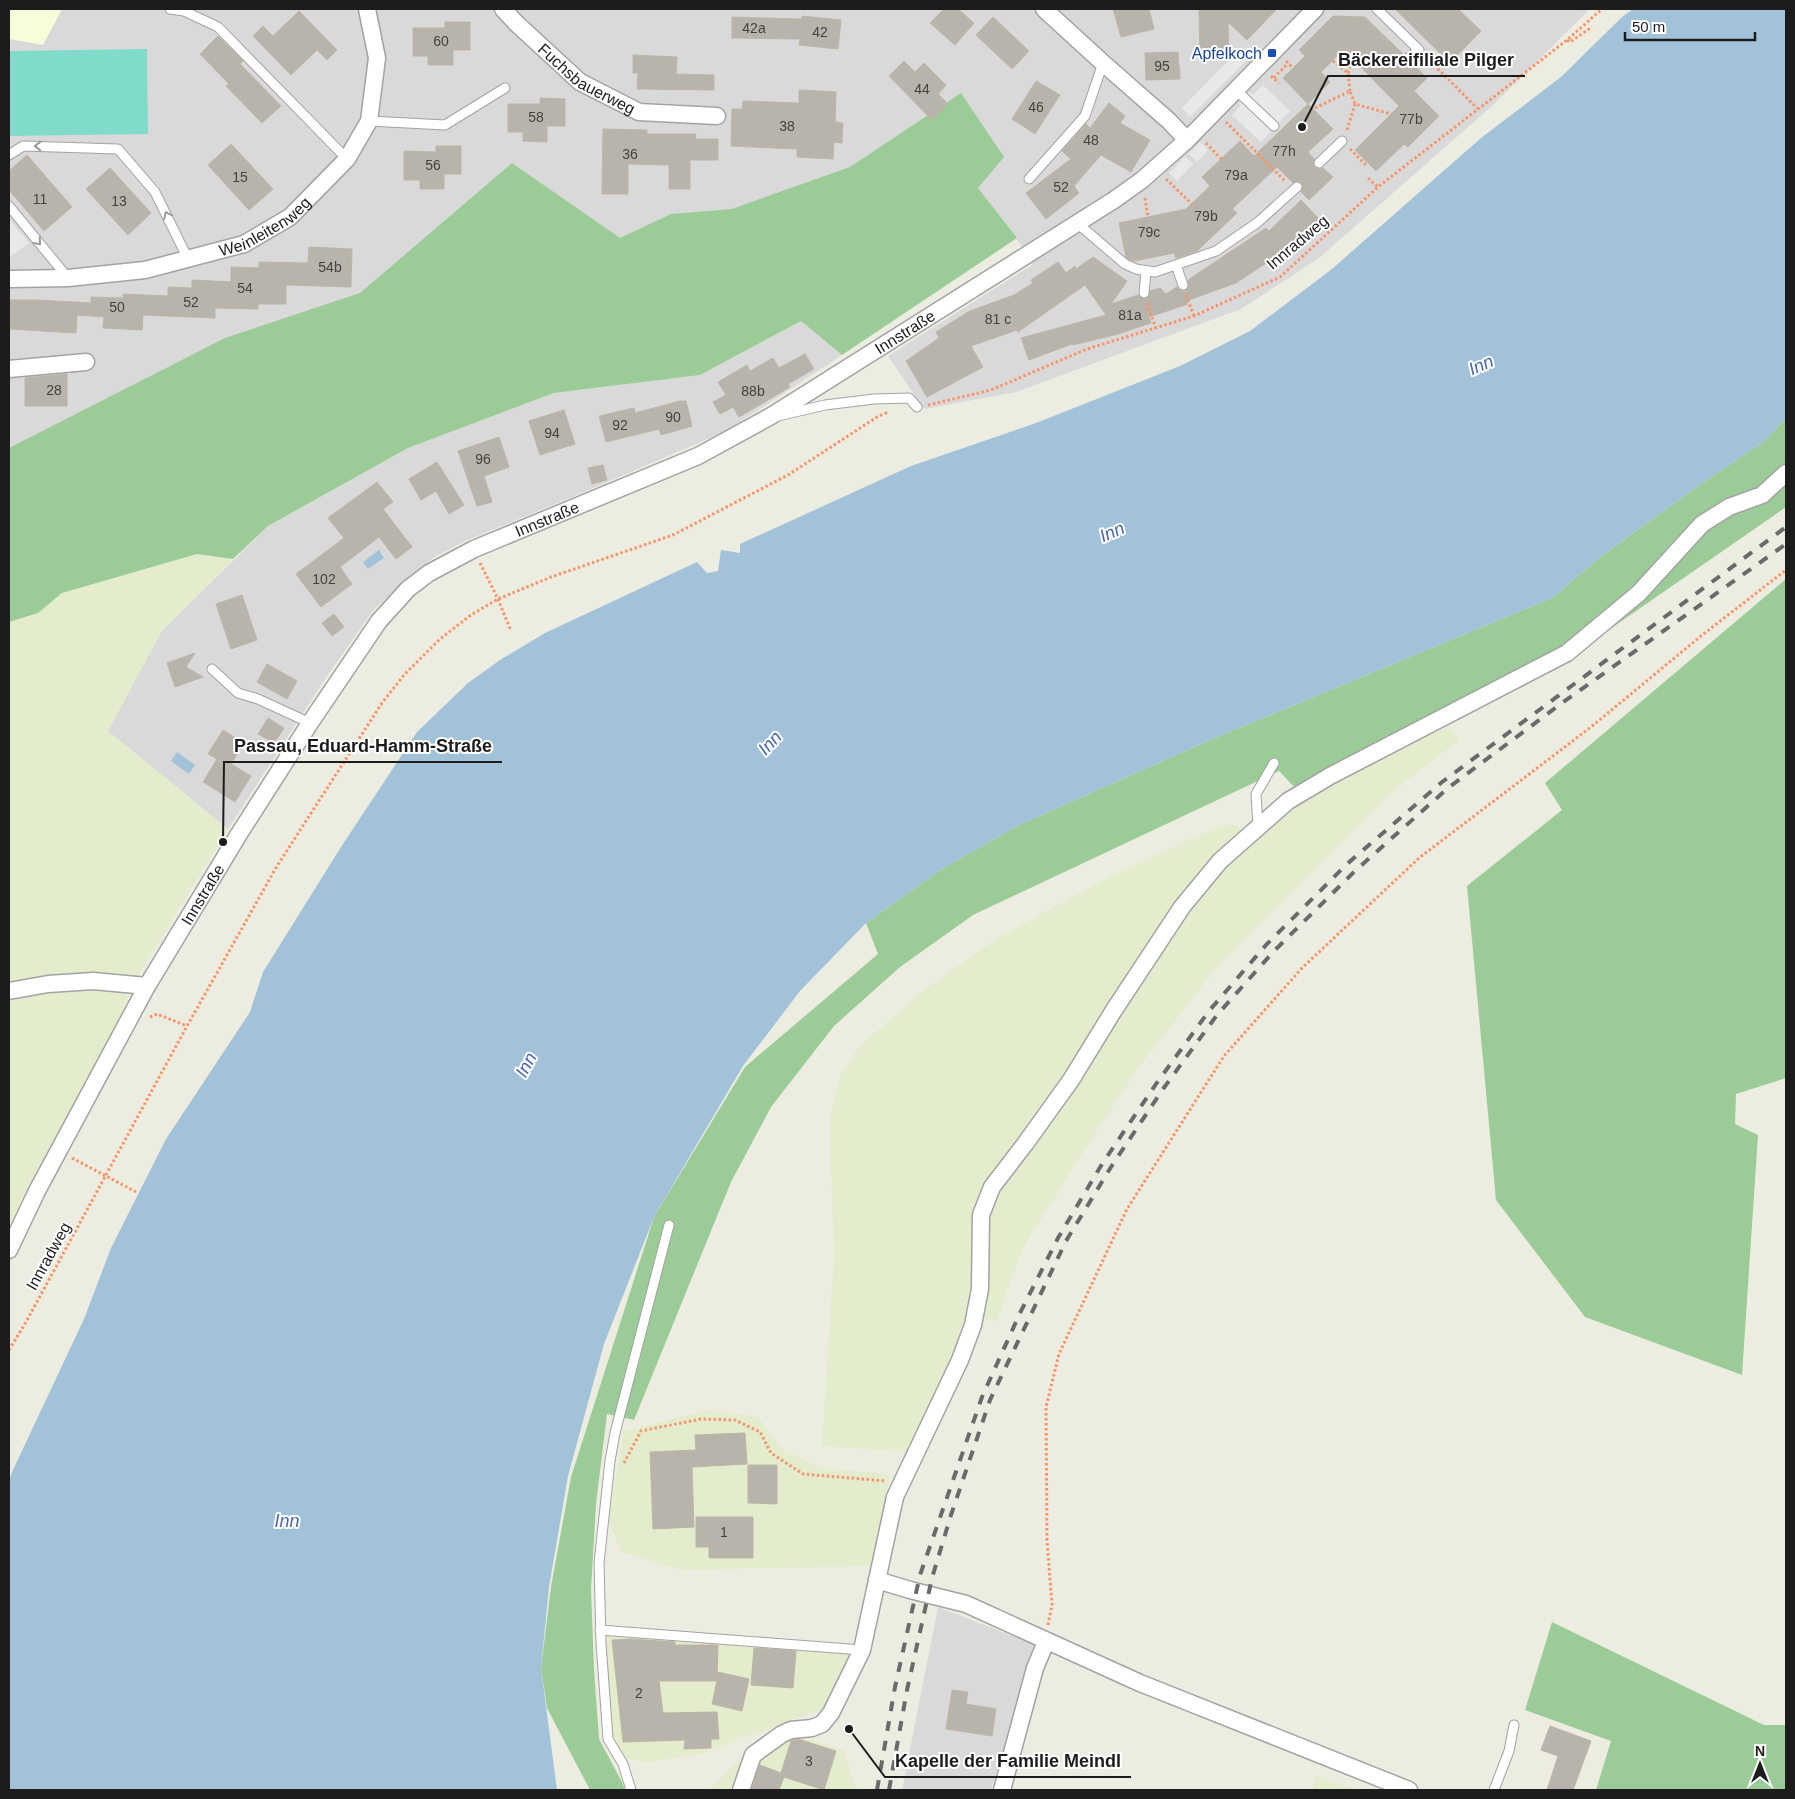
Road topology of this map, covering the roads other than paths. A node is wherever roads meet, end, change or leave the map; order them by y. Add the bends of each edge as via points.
1 (170, 9) edge
2 (367, 9) edge
3 (503, 9) edge
4 (1044, 9) edge
5 (1315, 9) edge
6 (1377, 9) edge
7 (1407, 59) dead end
8 (1103, 63) junction
9 (505, 88) dead end
10 (1236, 90) junction
11 (717, 116) dead end
12 (369, 121) junction
13 (1274, 126) dead end
14 (1191, 136) junction
15 (1342, 141) dead end
16 (9, 155) edge
17 (347, 158) junction
18 (1318, 163) dead end
19 (1030, 179) dead end
20 (1295, 189) road end
21 (9, 206) edge
22 (1077, 223) junction
23 (188, 259) junction
24 (1176, 265) junction
25 (1146, 272) junction
26 (68, 278) junction
27 (9, 279) edge
28 (1183, 285) dead end
29 (1144, 293) road end
30 (86, 362) dead end
31 (9, 369) edge
32 (917, 407) road end
33 (771, 416) junction
34 (1786, 473) edge
35 (212, 669) dead end
36 (310, 723) junction
37 (1274, 763) dead end
38 (1258, 826) junction
39 (147, 986) junction
40 (9, 991) edge
41 (669, 1225) dead end
42 (9, 1250) edge
43 (877, 1580) junction
44 (600, 1630) junction
45 (1046, 1642) junction
46 (862, 1650) junction
47 (1514, 1725) dead end
48 (631, 1790) edge
49 (741, 1790) edge
50 (1002, 1790) edge
51 (1410, 1790) edge
52 (1494, 1790) edge

1 - 17 lane via 218,27
2 - 12 street, Weinleitenweg via 377,58
3 - 11 street, Fuchsbauerweg via 580,82 597,91 639,112
4 - 8 street
5 - 10 street, Innstraße
6 - 7 lane via 1419,50
8 - 14 street via 1169,121
8 - 19 lane via 1085,116
9 - 12 lane via 445,125
10 - 13 lane
10 - 14 street, Innstraße
12 - 17 street, Weinleitenweg
14 - 22 street, Innstraße via 1135,185
15 - 18 lane
23 -> 16 lane via 155,192 118,149 23,146
17 - 23 street, Weinleitenweg via 290,216 244,244
20 - 24 lane via 1258,223 1216,250
21 -> 26 lane
22 - 25 lane via 1125,264
22 - 33 street, Innstraße
23 - 26 street, Weinleitenweg via 145,270
24 - 25 lane
24 - 28 lane
25 - 29 lane
26 - 27 street, Weinleitenweg
30 - 31 street
32 - 33 lane via 909,398 874,399
33 - 36 street, Innstraße via 698,456 474,549 429,573 408,589 379,621
34 - 38 street via 1762,495 1729,508 1702,524 1639,593 1567,653 1330,776 1288,801
35 - 36 lane via 238,693
36 - 39 street, Innstraße
37 - 38 lane via 1256,794
38 - 43 street via 1220,861 1182,907 1071,1080 992,1187 981,1214 980,1289 973,1325 953,1376 895,1497
39 - 40 street via 93,981
39 - 42 street, Innstraße
41 - 44 lane via 610,1461 599,1563
43 - 45 street via 966,1604
43 - 46 street
44 - 46 lane
44 - 48 lane via 608,1739 623,1764
45 - 50 street via 1035,1668
45 - 51 street via 1140,1684
46 - 49 street via 831,1713 822,1724 782,1734 753,1755
47 - 52 lane via 1509,1751

